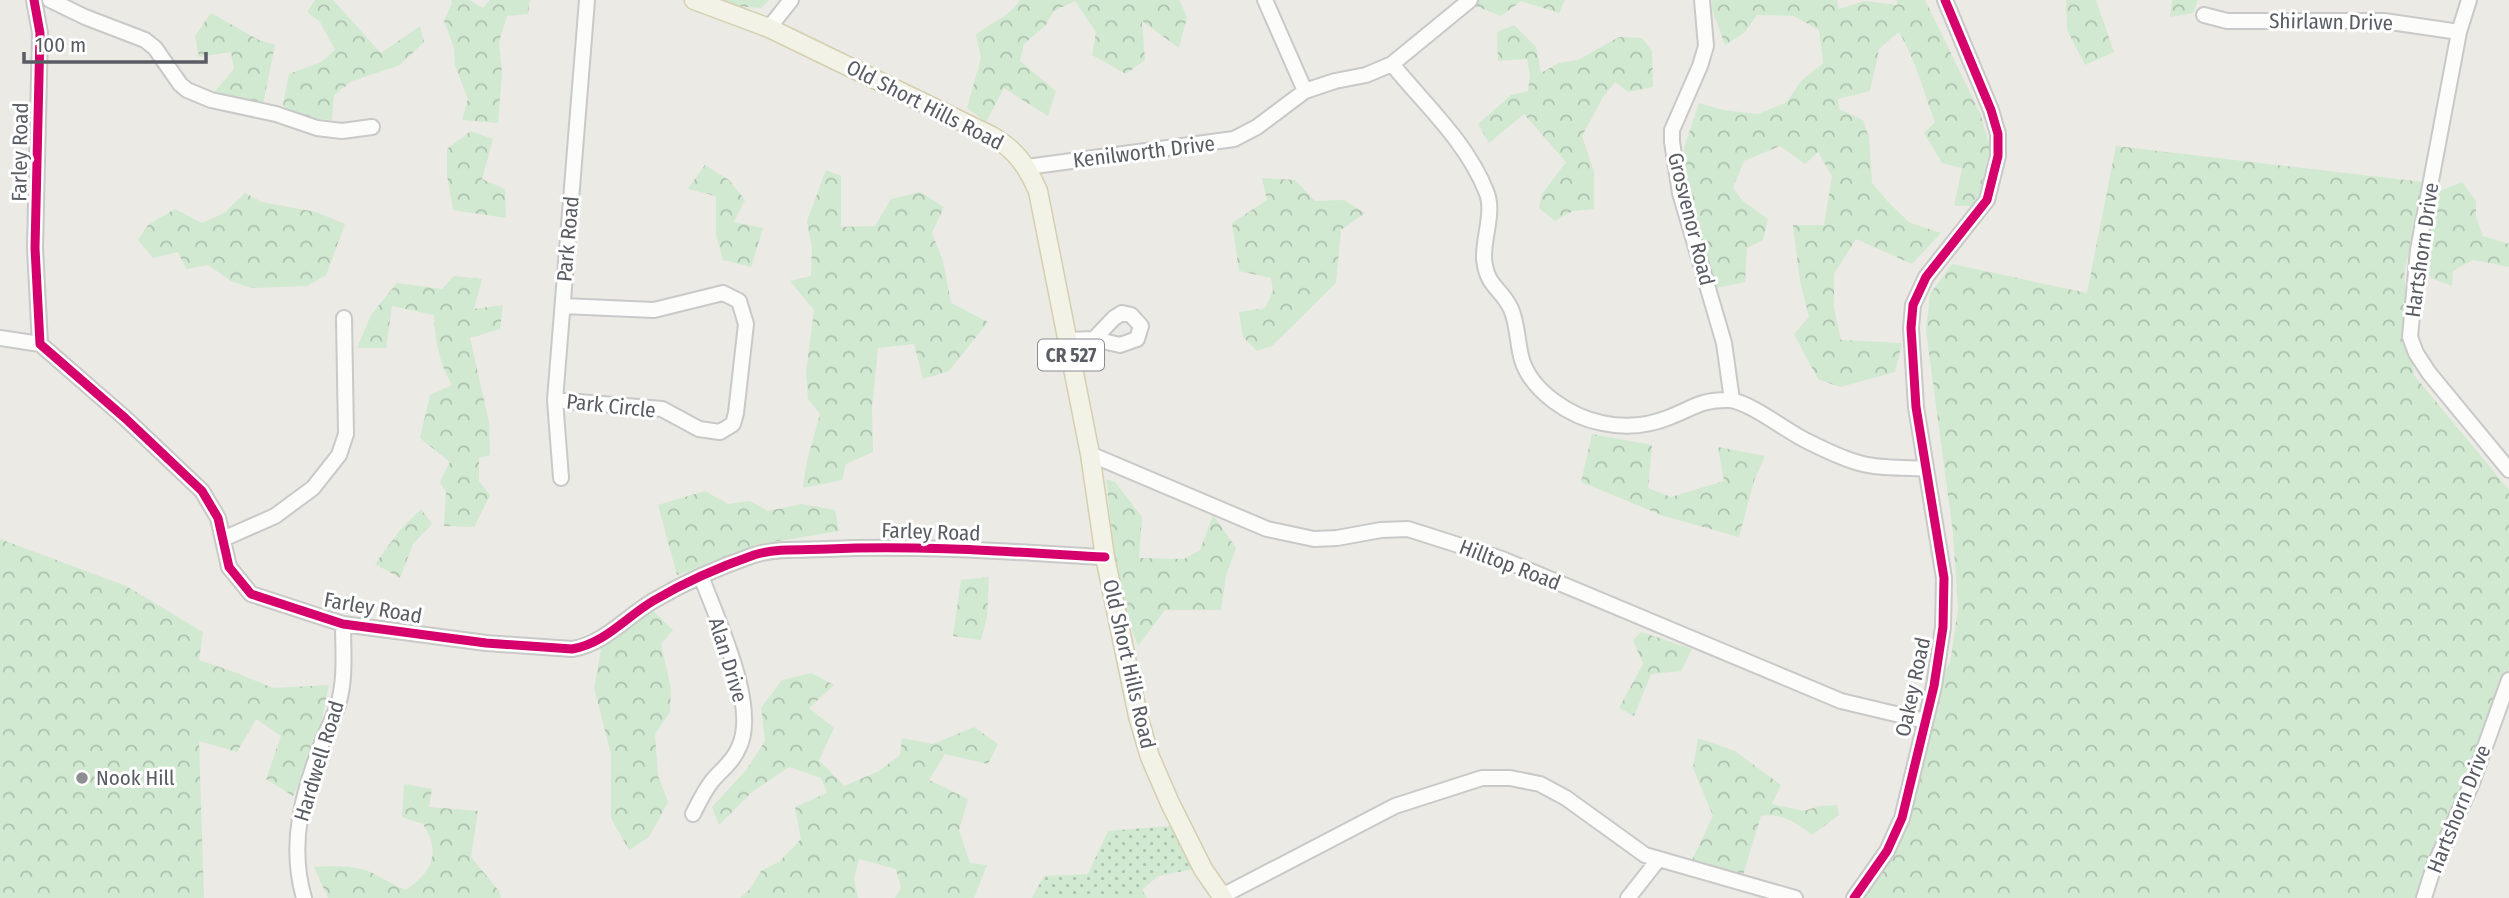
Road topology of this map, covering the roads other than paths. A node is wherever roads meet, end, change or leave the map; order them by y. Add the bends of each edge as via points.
1 (34, 0) edge
2 (50, 0) edge
3 (587, 0) edge
4 (694, 0) edge
5 (791, 0) edge
6 (1265, 0) edge
7 (1470, 0) edge
8 (1702, 0) edge
9 (1945, 0) edge
10 (2469, 0) edge
11 (2204, 15) dead end
12 (769, 28) junction
13 (2459, 32) junction
14 (1392, 64) junction
15 (1305, 91) junction
16 (372, 127) dead end
17 (1027, 167) junction
18 (563, 306) junction
19 (344, 318) dead end
20 (0, 338) edge
21 (1094, 339) dead end
22 (1068, 340) junction
23 (40, 344) junction
24 (555, 400) junction
25 (1732, 400) junction
26 (1090, 454) junction
27 (1926, 469) junction
28 (2509, 470) edge
29 (561, 478) dead end
30 (223, 539) junction
31 (1105, 556) junction
32 (701, 576) junction
33 (343, 624) junction
34 (2509, 680) edge
35 (1925, 721) junction
36 (694, 814) dead end
37 (1658, 860) junction
38 (1222, 897) edge
39 (304, 898) edge
40 (1629, 898) edge
41 (1795, 898) edge
42 (1854, 898) edge
43 (2424, 898) edge

1 - 23 street, Farley Road via 40,33 35,248
2 - 16 street via 145,40 180,84 211,100 317,128
3 - 18 street, Park Road
4 - 12 main road, Old Short Hills Road / CR 527
5 - 12 street
6 - 15 street
7 - 14 street, Kenilworth Drive
8 - 25 street, Grosvenor Road via 1706,47 1672,130 1672,142 1680,193 1724,343
9 - 27 street, Oakey Road via 1991,110 1998,156 1987,200 1926,277 1913,305 1916,407
10 - 13 street, Hartshorn Drive
11 - 13 street, Shirlawn Drive via 2227,21 2384,21
12 - 17 main road, Old Short Hills Road / CR 527 via 992,136 1011,147
13 - 28 street, Hartshorn Drive via 2418,250 2410,337 2429,373
14 - 15 street, Kenilworth Drive
14 - 25 street via 1477,169 1488,195 1486,273 1515,319 1524,365 1550,397 1591,421 1627,426 1662,420 1700,402
15 - 17 street, Kenilworth Drive via 1234,139
17 - 22 main road, Old Short Hills Road / CR 527 via 1038,191
18 - 24 street, Park Road
18 - 24 street, Park Circle via 654,310 723,293 739,301 746,324 736,413 733,424 720,432 699,429 662,410
19 - 30 street via 346,434 339,455 313,488 275,516
20 - 23 street
21 - 22 street
22 - 26 main road, Old Short Hills Road / CR 527
23 - 30 street, Farley Road via 202,491 218,518
24 - 29 street, Park Road
25 - 27 street via 1808,442 1863,464
26 - 31 main road, Old Short Hills Road / CR 527
26 - 35 street, Hilltop Road via 1267,529 1314,540 1408,529 1502,559 1841,701
27 - 35 street, Oakey Road via 1944,578 1943,627
30 - 33 street, Farley Road via 229,566 251,594
31 - 32 street, Farley Road via 919,547 803,550 758,554
31 - 38 main road, Old Short Hills Road / CR 527 via 1150,757 1186,837
32 - 33 street, Farley Road via 652,601 586,647 572,649
32 - 36 street, Alan Drive via 743,692 745,723 731,763 703,793
33 - 39 street, Hardwell Road via 344,675 338,705 299,821 296,860
34 - 43 street, Hartshorn Drive
35 - 42 street, Oakey Road via 1902,818 1887,851
37 - 38 street via 1540,783 1482,778 1395,806
37 - 40 street
37 - 41 street

